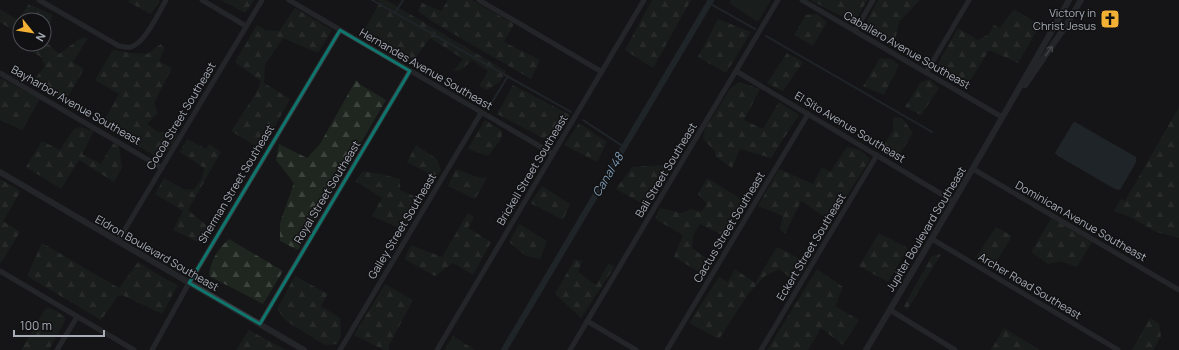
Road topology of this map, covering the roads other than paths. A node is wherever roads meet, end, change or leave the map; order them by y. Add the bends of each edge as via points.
1 (39, 0) edge
2 (166, 0) edge
3 (202, 0) edge
4 (262, 0) edge
5 (289, 0) edge
6 (479, 0) edge
7 (644, 0) edge
8 (778, 0) edge
9 (802, 0) edge
10 (874, 0) edge
11 (969, 0) edge
12 (1069, 0) edge
13 (1081, 0) edge
14 (246, 26) junction
15 (340, 30) junction
16 (855, 31) junction
17 (410, 71) junction
18 (602, 72) junction
19 (736, 72) junction
20 (0, 73) edge
21 (926, 73) junction
22 (482, 113) junction
23 (808, 114) junction
24 (1002, 117) junction
25 (553, 154) junction
26 (878, 155) junction
27 (162, 168) junction
28 (973, 169) junction
29 (0, 172) edge
30 (953, 201) junction
31 (932, 239) junction
32 (118, 242) junction
33 (0, 271) edge
34 (189, 283) junction
35 (1179, 290) edge
36 (890, 310) junction
37 (77, 317) junction
38 (587, 321) junction
39 (260, 324) junction
40 (58, 350) edge
41 (134, 350) edge
42 (152, 350) edge
43 (304, 350) edge
44 (340, 350) edge
45 (437, 350) edge
46 (570, 350) edge
47 (636, 350) edge
48 (667, 350) edge
49 (761, 350) edge
50 (866, 350) edge
51 (955, 350) edge
52 (1118, 350) edge

1 - 2 street via 119,46 127,48 133,47 145,36
3 - 14 street
4 - 14 street, Cocoa Street Southeast
5 - 15 street, Hernandes Avenue Southeast
6 - 18 street
7 - 18 street, Brickell Street Southeast
8 - 19 street, Bali Street Southeast
9 - 16 street, Caballero Avenue Southeast
10 - 16 street
11 - 21 street
12 - 24 street, Jupiter Boulevard Southeast
24 -> 13 street, Jupiter Boulevard Southeast
14 - 27 street, Cocoa Street Southeast
15 - 17 street, Hernandes Avenue Southeast
15 - 34 street, Sherman Street Southeast
16 - 21 street, Caballero Avenue Southeast
17 - 22 street, Hernandes Avenue Southeast
17 - 39 street, Royal Street Southeast
18 - 25 street, Brickell Street Southeast
19 - 23 street, El Sito Avenue Southeast
19 - 38 street, Bali Street Southeast
20 - 27 street, Bayharbor Avenue Southeast
21 - 24 street, Caballero Avenue Southeast
22 - 25 street, Hernandes Avenue Southeast
22 - 44 street, Galley Street Southeast
23 - 26 street, El Sito Avenue Southeast
23 - 48 street, Cactus Street Southeast
24 - 28 street, Jupiter Boulevard Southeast
25 - 45 street, Brickell Street Southeast
26 - 30 street, El Sito Avenue Southeast
26 - 49 street, Eckert Street Southeast
27 - 32 street, Cocoa Street Southeast
28 - 30 street, Jupiter Boulevard Southeast
28 - 35 street, Dominican Avenue Southeast
29 - 32 street, Eldron Boulevard Southeast
30 - 31 street, Jupiter Boulevard Southeast
31 - 36 street, Jupiter Boulevard Southeast
31 - 52 street, Archer Road Southeast
32 - 34 street, Eldron Boulevard Southeast
33 - 37 street
34 - 39 street, Eldron Boulevard Southeast
34 - 42 street, Sherman Street Southeast
36 - 50 street, Jupiter Boulevard Southeast
36 - 51 street
37 - 40 street
37 - 41 street
38 - 46 street, Bali Street Southeast
38 - 47 street
39 - 43 street, Eldron Boulevard Southeast

